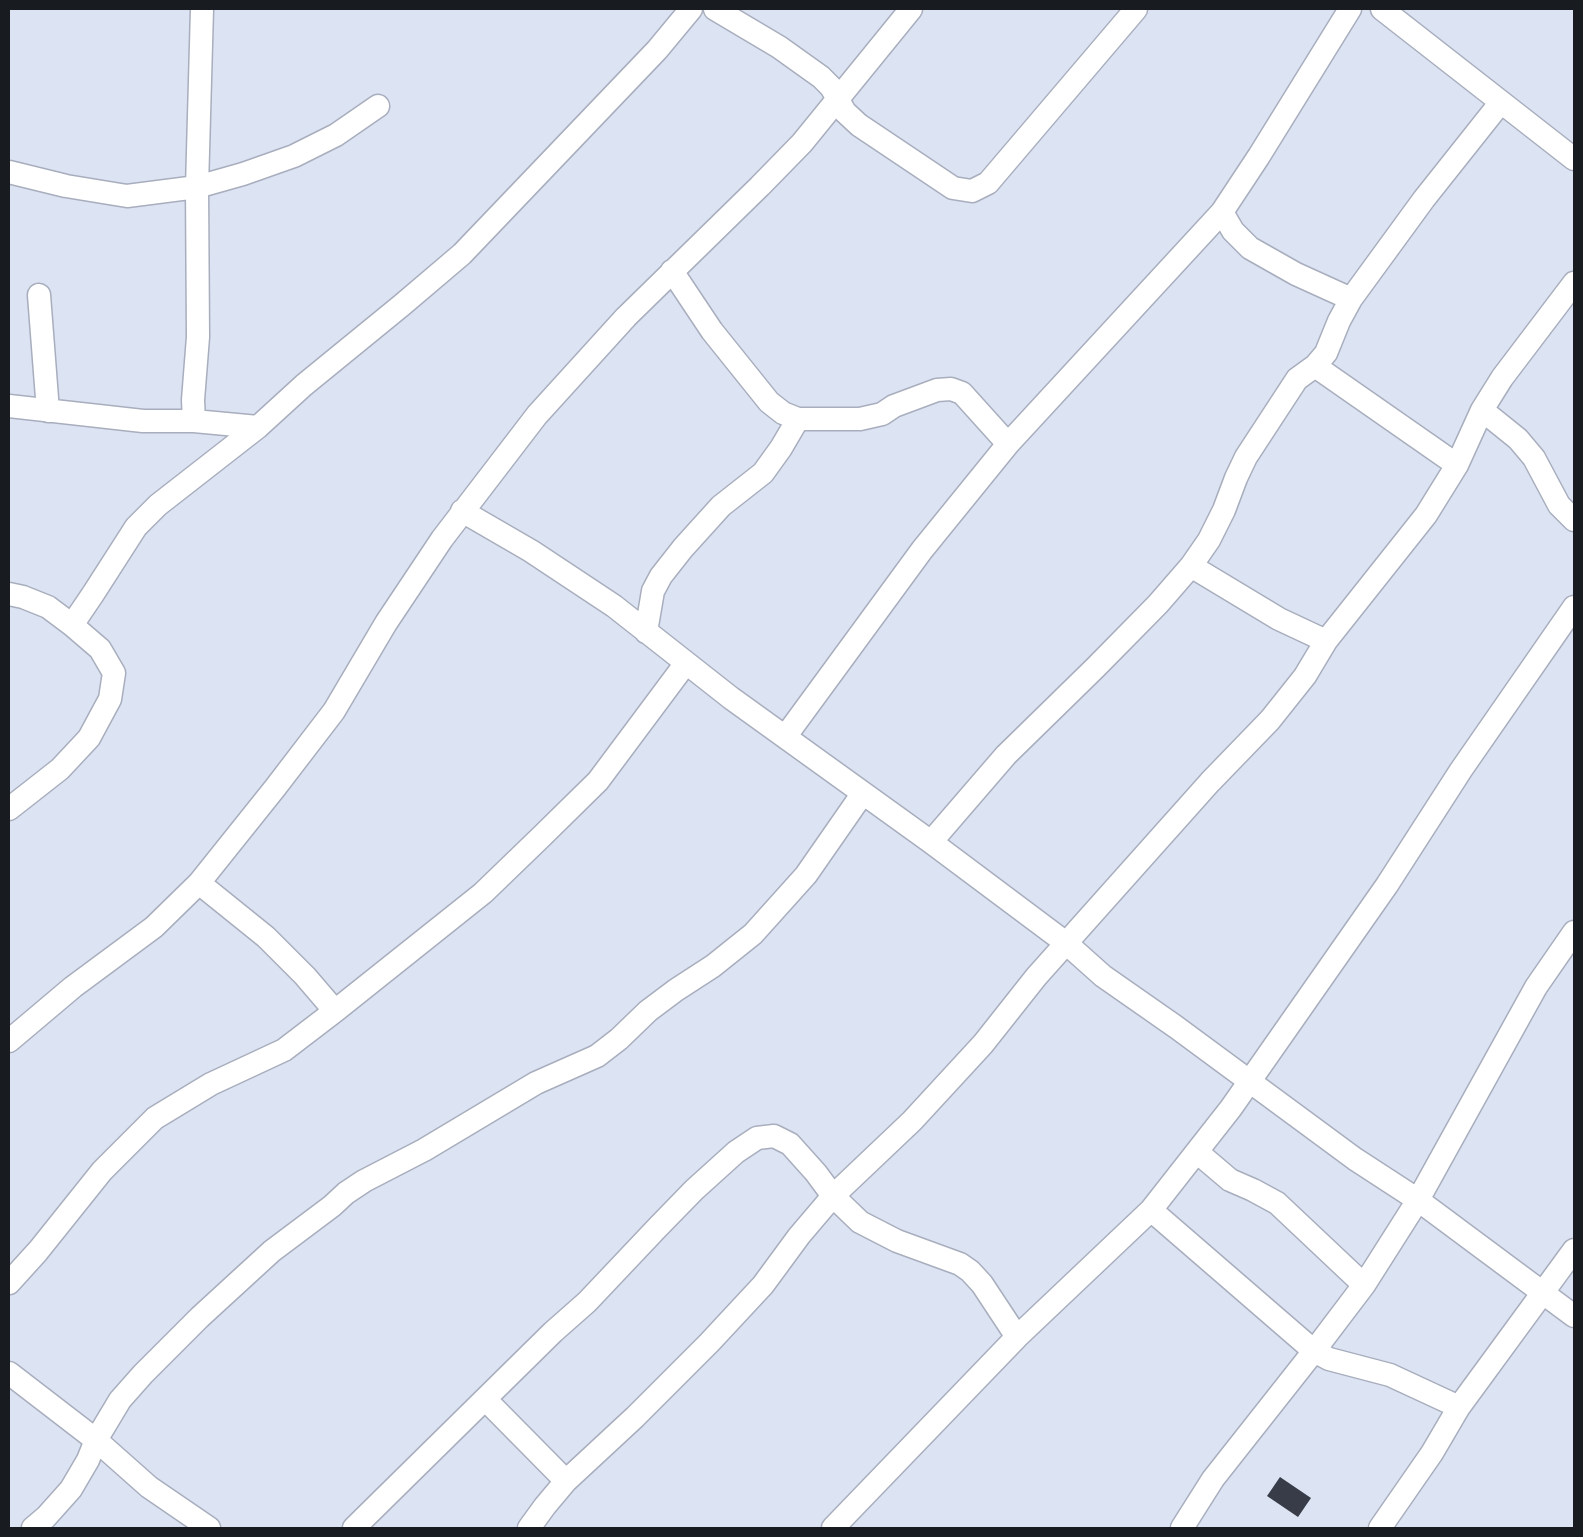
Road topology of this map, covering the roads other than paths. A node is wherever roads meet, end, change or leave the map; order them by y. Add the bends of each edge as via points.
1 (202, 9) edge
2 (691, 9) edge
3 (716, 9) edge
4 (911, 9) edge
5 (1136, 9) edge
6 (1350, 9) edge
7 (1382, 9) edge
8 (837, 99) junction
9 (1501, 102) junction
10 (378, 106) dead end
11 (1574, 159) edge
12 (9, 172) edge
13 (197, 187) junction
14 (1222, 212) junction
15 (672, 271) junction
16 (1574, 283) edge
17 (39, 294) dead end
18 (1351, 300) junction
19 (1315, 366) junction
20 (9, 406) edge
21 (1482, 410) junction
22 (48, 411) junction
23 (798, 418) junction
24 (194, 421) junction
25 (258, 427) junction
26 (1008, 444) junction
27 (1457, 465) junction
28 (462, 511) junction
29 (1574, 520) edge
30 (1191, 566) junction
31 (9, 594) edge
32 (1574, 607) edge
33 (72, 624) junction
34 (646, 632) junction
35 (1326, 641) junction
36 (686, 663) junction
37 (784, 737) junction
38 (863, 793) junction
39 (9, 809) edge
40 (932, 842) junction
41 (199, 883) junction
42 (1574, 932) edge
43 (1066, 943) junction
44 (335, 1011) junction
45 (9, 1041) edge
46 (1249, 1080) junction
47 (1197, 1152) junction
48 (833, 1196) junction
49 (1418, 1200) junction
50 (1151, 1210) junction
51 (1574, 1250) edge
52 (9, 1282) edge
53 (1364, 1285) junction
54 (1543, 1294) junction
55 (1574, 1316) edge
56 (1017, 1337) junction
57 (1314, 1351) junction
58 (9, 1373) edge
59 (485, 1398) junction
60 (1460, 1407) junction
61 (96, 1440) junction
62 (566, 1481) junction
63 (33, 1528) edge
64 (209, 1528) edge
65 (354, 1528) edge
66 (529, 1528) edge
67 (833, 1528) edge
68 (1182, 1528) edge
69 (1380, 1528) edge

1 - 13 street
2 - 25 street via 657,50 462,254
3 - 8 street via 803,63 831,87
4 - 8 street
5 - 8 street via 988,183 972,191 953,188 859,126
6 - 14 street
7 - 9 street
8 - 15 street via 802,143
9 - 11 street
9 - 18 street via 1424,199
10 - 13 street via 336,135 294,156
12 - 13 street via 127,196
13 - 24 street via 198,328
14 - 18 street via 1233,231 1250,248
14 - 26 street
15 - 23 street via 712,331 769,402 783,413
15 - 28 street via 537,415
16 - 21 street via 1502,378
17 - 22 street
18 - 19 street via 1326,353
19 - 27 street
19 - 30 street via 1297,379 1246,457 1209,540
20 - 22 street
21 - 27 street
21 - 29 street via 1518,438 1534,458 1559,505
22 - 24 street via 143,421
23 - 26 street via 860,419 882,414 894,406 937,390 951,389 962,393
23 - 34 street via 762,473 721,506 661,576 653,590
24 - 25 street
25 - 33 street via 158,505 136,527
26 - 37 street via 922,550
27 - 35 street via 1426,515
28 - 34 street via 531,551 614,606
28 - 41 street via 386,623 334,711
30 - 35 street via 1279,619
30 - 40 street via 1158,604 1006,755
31 - 33 street via 48,607
32 - 46 street via 1461,770 1387,886
33 - 39 street via 100,649 114,673 110,699 89,738 60,770
34 - 36 street
35 - 43 street via 1305,676 1270,720
36 - 37 street
36 - 44 street via 598,780 542,837 483,893
37 - 38 street
38 - 40 street
38 - 61 street via 806,875 753,934 648,1011 597,1056 512,1096 346,1193 272,1251 200,1317 120,1400
40 - 43 street
41 - 44 street via 266,937
41 - 45 street via 154,927 73,987
42 - 49 street via 1536,987
43 - 46 street via 1103,976
43 - 48 street via 983,1044 919,1114
44 - 52 street via 284,1050 211,1084 155,1118 102,1171
46 - 47 street
46 - 49 street via 1355,1159
47 - 50 street
47 - 53 street via 1230,1180 1277,1203
48 - 56 street via 860,1222 970,1271
48 - 59 street via 790,1144 774,1136 757,1138 736,1152 694,1190 588,1302
48 - 62 street via 763,1285 710,1343 636,1418
49 - 53 street
49 - 54 street
50 - 56 street
50 - 57 street
51 - 54 street
53 - 57 street
54 - 55 street
54 - 60 street
56 - 67 street
57 - 60 street via 1390,1375
57 - 68 street via 1213,1479
58 - 61 street
59 - 62 street
59 - 65 street
60 - 69 street
61 - 63 street via 71,1489
61 - 64 street via 149,1486
62 - 66 street

